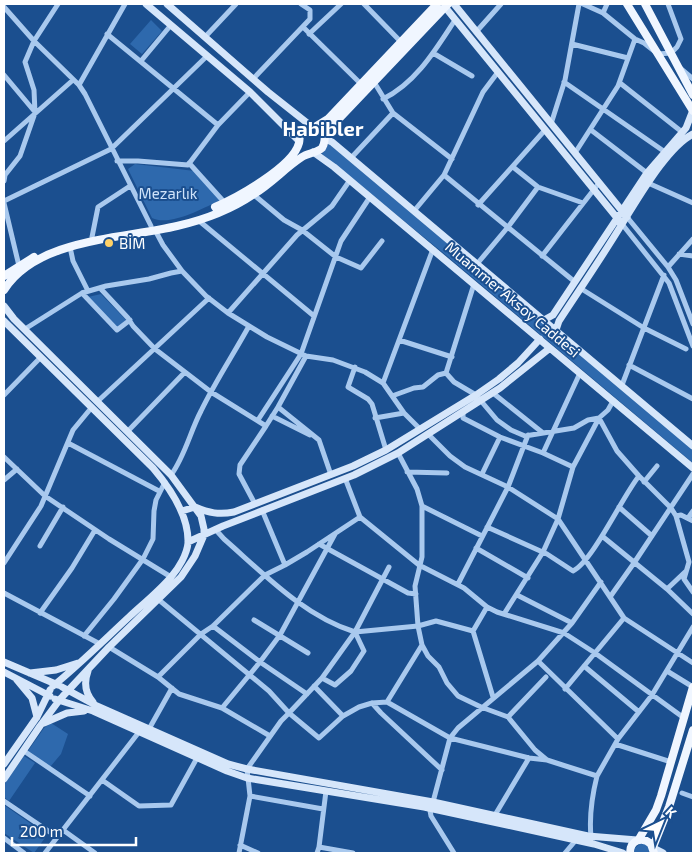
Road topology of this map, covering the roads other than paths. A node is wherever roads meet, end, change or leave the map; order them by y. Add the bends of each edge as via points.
1 (58, 4) edge
2 (125, 4) edge
3 (146, 4) edge
4 (236, 4) edge
5 (301, 4) edge
6 (341, 4) edge
7 (364, 4) edge
8 (454, 4) edge
9 (501, 4) edge
10 (579, 4) edge
11 (583, 4) edge
12 (607, 4) edge
13 (627, 4) edge
14 (645, 4) edge
15 (668, 4) edge
16 (169, 5) edge
17 (443, 5) edge
18 (4, 7) edge
19 (603, 13) junction
20 (455, 20) junction
21 (171, 25) junction
22 (303, 27) junction
23 (476, 32) junction
24 (107, 34) junction
25 (310, 34) junction
26 (205, 37) junction
27 (635, 39) junction
28 (34, 41) junction
29 (401, 42) junction
30 (572, 44) junction
31 (433, 53) junction
32 (671, 53) junction
33 (658, 54) junction
34 (207, 56) junction
35 (628, 58) junction
36 (141, 61) junction
37 (678, 66) junction
38 (498, 72) junction
39 (4, 75) edge
40 (472, 76) dead end
41 (253, 79) junction
42 (73, 80) junction
43 (693, 80) edge
44 (374, 82) junction
45 (564, 82) junction
46 (620, 83) junction
47 (361, 84) junction
48 (79, 85) junction
49 (174, 88) junction
50 (250, 92) junction
51 (693, 95) edge
52 (384, 99) junction
53 (604, 110) junction
54 (693, 111) edge
55 (36, 113) junction
56 (393, 113) junction
57 (551, 124) junction
58 (218, 125) junction
59 (313, 127) junction
60 (546, 130) junction
61 (591, 130) junction
62 (682, 132) junction
63 (693, 134) edge
64 (325, 138) junction
65 (4, 141) edge
66 (299, 142) junction
67 (111, 149) junction
68 (312, 152) junction
69 (665, 152) junction
70 (575, 153) junction
71 (351, 158) junction
72 (452, 159) junction
73 (117, 161) junction
74 (189, 163) junction
75 (513, 167) junction
76 (647, 173) junction
77 (444, 174) junction
78 (350, 180) junction
79 (4, 181) edge
80 (600, 183) junction
81 (648, 183) junction
82 (130, 186) junction
83 (538, 187) junction
84 (595, 191) junction
85 (254, 195) junction
86 (370, 197) junction
87 (4, 202) edge
88 (226, 203) junction
89 (583, 203) junction
90 (693, 203) edge
91 (478, 205) junction
92 (414, 210) junction
93 (625, 214) junction
94 (198, 220) junction
95 (620, 221) junction
96 (508, 227) junction
97 (153, 228) junction
98 (302, 230) junction
99 (92, 237) junction
100 (693, 239) edge
101 (382, 241) dead end
102 (70, 247) junction
103 (432, 249) junction
104 (679, 254) junction
105 (542, 256) junction
106 (693, 256) edge
107 (336, 257) junction
108 (477, 264) junction
109 (19, 266) junction
110 (668, 267) junction
111 (182, 271) junction
112 (262, 274) junction
113 (664, 275) junction
114 (4, 276) edge
115 (474, 284) junction
116 (578, 285) junction
117 (100, 288) junction
118 (4, 290) edge
119 (85, 292) junction
120 (209, 298) junction
121 (685, 301) junction
122 (692, 302) edge
123 (4, 306) edge
124 (228, 313) junction
125 (314, 316) junction
126 (130, 320) junction
127 (544, 320) junction
128 (4, 321) edge
129 (693, 324) edge
130 (249, 326) junction
131 (644, 328) junction
132 (25, 330) junction
133 (556, 330) junction
134 (540, 339) junction
135 (399, 340) junction
136 (693, 346) edge
137 (550, 348) junction
138 (155, 349) junction
139 (686, 349) dead end
140 (48, 352) junction
141 (303, 355) junction
142 (452, 357) junction
143 (40, 358) junction
144 (630, 365) junction
145 (355, 367) junction
146 (185, 372) junction
147 (446, 373) junction
148 (580, 373) junction
149 (383, 383) junction
150 (622, 385) junction
151 (210, 392) junction
152 (493, 393) junction
153 (4, 395) edge
154 (392, 396) junction
155 (478, 398) junction
156 (693, 399) edge
157 (613, 401) junction
158 (98, 402) junction
159 (92, 407) junction
160 (278, 407) junction
161 (463, 411) junction
162 (404, 413) junction
163 (272, 416) junction
164 (375, 418) junction
165 (599, 418) junction
166 (258, 420) junction
167 (266, 426) junction
168 (420, 429) junction
169 (128, 431) junction
170 (553, 431) junction
171 (543, 432) junction
172 (428, 434) junction
173 (528, 435) junction
174 (500, 437) junction
175 (319, 440) junction
176 (68, 443) junction
177 (524, 446) junction
178 (693, 446) edge
179 (386, 450) junction
180 (398, 453) junction
181 (544, 453) junction
182 (4, 457) edge
183 (657, 466) dead end
184 (573, 468) junction
185 (693, 468) edge
186 (17, 469) junction
187 (407, 472) junction
188 (447, 473) dead end
189 (482, 474) junction
190 (693, 474) edge
191 (171, 475) junction
192 (331, 475) junction
193 (639, 476) junction
194 (345, 478) junction
195 (4, 480) edge
196 (165, 482) junction
197 (644, 482) junction
198 (508, 487) junction
199 (159, 491) junction
200 (45, 496) junction
201 (256, 504) junction
202 (195, 506) junction
203 (422, 506) junction
204 (63, 507) junction
205 (619, 507) junction
206 (671, 508) junction
207 (262, 510) junction
208 (182, 511) junction
209 (693, 511) edge
210 (676, 516) junction
211 (360, 517) junction
212 (688, 518) junction
213 (558, 519) junction
214 (693, 521) edge
215 (487, 527) junction
216 (96, 530) junction
217 (215, 530) junction
218 (335, 534) junction
219 (204, 535) junction
220 (482, 536) junction
221 (602, 536) junction
222 (652, 536) junction
223 (188, 542) junction
224 (319, 544) junction
225 (40, 546) dead end
226 (476, 548) junction
227 (327, 550) junction
228 (543, 552) junction
229 (585, 558) junction
230 (143, 560) junction
231 (4, 563) edge
232 (691, 563) edge
233 (285, 564) junction
234 (419, 564) junction
235 (634, 564) junction
236 (389, 567) dead end
237 (686, 572) junction
238 (265, 575) junction
239 (171, 578) junction
240 (528, 578) junction
241 (382, 580) junction
242 (601, 582) junction
243 (458, 584) junction
244 (667, 589) junction
245 (693, 592) edge
246 (4, 593) edge
247 (416, 594) junction
248 (517, 595) junction
249 (610, 596) junction
250 (159, 600) junction
251 (298, 602) junction
252 (487, 607) junction
253 (40, 613) junction
254 (504, 614) junction
255 (693, 614) edge
256 (624, 618) junction
257 (254, 620) dead end
258 (572, 623) junction
259 (213, 626) junction
260 (418, 626) junction
261 (693, 627) edge
262 (473, 631) junction
263 (355, 632) junction
264 (564, 632) junction
265 (201, 634) junction
266 (280, 635) junction
267 (84, 636) junction
268 (100, 644) junction
269 (422, 645) junction
270 (109, 647) junction
271 (308, 653) dead end
272 (595, 653) junction
273 (678, 653) junction
274 (83, 661) junction
275 (538, 661) junction
276 (4, 662) edge
277 (260, 662) junction
278 (693, 663) edge
279 (584, 666) junction
280 (88, 669) junction
281 (667, 670) junction
282 (4, 672) edge
283 (28, 674) junction
284 (250, 675) junction
285 (13, 676) junction
286 (158, 677) junction
287 (546, 677) dead end
288 (322, 678) junction
289 (314, 686) junction
290 (693, 687) edge
291 (172, 688) junction
292 (565, 689) junction
293 (57, 692) junction
294 (307, 694) junction
295 (652, 696) junction
296 (493, 697) junction
297 (387, 702) junction
298 (372, 703) junction
299 (481, 707) junction
300 (222, 708) junction
301 (95, 709) junction
302 (639, 712) junction
303 (289, 713) junction
304 (343, 716) junction
305 (37, 717) junction
306 (508, 718) junction
307 (684, 718) junction
308 (40, 726) junction
309 (149, 729) junction
310 (693, 730) edge
311 (139, 732) junction
312 (270, 736) junction
313 (450, 738) junction
314 (617, 742) junction
315 (24, 751) junction
316 (197, 758) junction
317 (529, 758) junction
318 (5, 759) edge
319 (548, 760) junction
320 (671, 762) junction
321 (247, 769) junction
322 (442, 770) junction
323 (597, 776) junction
324 (247, 778) junction
325 (4, 779) edge
326 (102, 780) junction
327 (326, 791) junction
328 (682, 794) dead end
329 (90, 796) junction
330 (250, 796) junction
331 (693, 797) edge
332 (4, 802) edge
333 (431, 804) junction
334 (323, 809) junction
335 (495, 815) junction
336 (63, 830) junction
337 (58, 837) junction
338 (591, 837) junction
339 (4, 838) edge
340 (576, 840) junction
341 (638, 840) junction
342 (240, 845) junction
343 (319, 847) junction
344 (653, 849) edge
345 (24, 853) edge
346 (45, 853) edge
347 (95, 853) edge
348 (239, 853) edge
349 (258, 853) edge
350 (317, 853) edge
351 (353, 853) edge
352 (454, 853) edge
353 (565, 853) edge
354 (623, 853) edge
355 (630, 853) edge
356 (662, 853) edge

1 - 28 street
2 - 24 street
3 - 21 main road
4 - 26 street
5 - 22 street via 310,10 310,19
6 - 25 street
7 - 29 street
8 - 23 main road
9 - 23 street
10 - 30 street
11 - 19 street
12 - 19 street
13 - 33 main road
14 - 32 main road
15 - 32 street via 682,39
16 - 26 main road
17 - 20 main road
17 - 29 main road
17 - 44 main road
18 - 28 street
19 - 27 street
20 - 31 street
20 - 38 main road
21 - 34 main road
21 - 36 street
22 - 25 street
22 - 41 street
23 - 57 main road
24 - 36 street
24 - 48 street
25 - 47 street
26 - 41 main road
27 - 33 street
27 - 35 street
28 - 42 street
28 - 55 street via 25,62 34,90
29 - 47 main road
30 - 35 street
30 - 45 street
31 - 40 street
31 - 52 street via 420,69
32 - 33 street
32 - 37 main road
33 - 54 main road
34 - 49 street
34 - 50 main road
35 - 46 street
36 - 49 street
37 - 43 street
37 - 51 main road
38 - 60 main road
38 - 72 street via 483,92
39 - 55 street
41 - 59 main road
42 - 48 street
42 - 55 street
44 - 52 street
44 - 64 main road
45 - 53 street
45 - 57 street
46 - 53 street
46 - 62 street
47 - 59 main road via 328,119
48 - 67 street
49 - 58 street
49 - 67 street
50 - 58 street
50 - 66 main road
52 - 56 street
53 - 61 street
53 - 69 street
54 - 62 main road
55 - 65 street
55 - 79 street via 20,156
56 - 71 street
56 - 72 street
57 - 60 main road
57 - 70 main road
58 - 74 street
59 - 64 main road via 321,130
59 - 66 main road via 301,132
60 - 75 street
60 - 84 main road
61 - 70 street
61 - 76 street
62 - 69 main road
63 - 81 main road via 677,146
64 - 68 main road via 322,148
64 - 71 main road, Muammer Aksoy Caddesi
66 - 68 main road via 303,149
66 - 88 main road via 290,158 267,178
67 - 73 street
67 - 87 street
68 - 78 main road, Muammer Aksoy Caddesi
68 - 85 main road
69 - 76 main road
70 - 80 main road
71 - 92 main road, Muammer Aksoy Caddesi
72 - 77 street
73 - 74 street via 185,166
73 - 82 street
74 - 88 street
75 - 83 street
75 - 91 street
76 - 93 main road
77 - 91 street
77 - 92 street
78 - 86 main road, Muammer Aksoy Caddesi
78 - 98 street via 332,206
80 - 84 street
80 - 93 main road
81 - 90 street
81 - 93 main road
82 - 97 street
82 - 99 street via 98,207
83 - 89 street
83 - 96 street
84 - 89 street
84 - 95 main road
85 - 94 main road
85 - 98 street via 284,220
86 - 103 main road, Muammer Aksoy Caddesi
86 - 107 street via 341,241
87 - 109 street
88 - 97 main road
89 - 105 street
91 - 96 street
92 - 108 main road, Muammer Aksoy Caddesi
93 - 95 main road
93 - 110 street
94 - 97 main road
94 - 112 street
95 - 113 street
95 - 116 main road
96 - 105 street
96 - 108 street
97 - 99 main road
97 - 102 main road
97 - 111 street
98 - 107 street
98 - 112 street
99 - 109 main road via 50,247
100 - 104 street
101 - 107 street via 361,268
102 - 118 main road via 32,263
102 - 119 street
103 - 115 main road, Muammer Aksoy Caddesi
103 - 135 street
104 - 106 street
104 - 110 street
105 - 116 street
107 - 125 street
108 - 127 main road, Muammer Aksoy Caddesi
109 - 114 main road
110 - 121 street
111 - 117 street
111 - 120 street
112 - 124 street
112 - 125 street
113 - 131 street
113 - 136 street
115 - 134 main road, Muammer Aksoy Caddesi
115 - 142 street
116 - 127 main road via 553,315
116 - 131 street
116 - 133 main road
117 - 119 street
117 - 126 street
119 - 126 street via 117,330
119 - 132 street
120 - 124 street
120 - 138 street
121 - 122 street
121 - 129 street
123 - 132 main road
124 - 130 street
125 - 141 street
126 - 138 street
127 - 133 main road, Muammer Aksoy Caddesi
128 - 143 main road
130 - 141 street
130 - 151 street
131 - 139 street
131 - 144 street
132 - 140 main road
133 - 150 main road, Muammer Aksoy Caddesi
134 - 137 main road, Muammer Aksoy Caddesi
134 - 155 main road
135 - 142 street
135 - 149 street
137 - 148 main road, Muammer Aksoy Caddesi
137 - 152 main road
138 - 146 street
138 - 158 street
140 - 143 main road
140 - 158 main road
141 - 145 street
141 - 160 street
141 - 166 street
142 - 147 street
143 - 153 street
143 - 159 main road
144 - 150 street
144 - 156 street
145 - 149 street
145 - 164 street via 348,387 368,399
146 - 151 street
146 - 169 street
147 - 154 street via 423,387
147 - 155 street
148 - 157 main road, Muammer Aksoy Caddesi
148 - 170 street
149 - 154 street
150 - 178 main road, Muammer Aksoy Caddesi
151 - 166 street
151 - 191 street
152 - 155 main road
152 - 171 street
154 - 162 street
155 - 161 main road
155 - 168 main road
155 - 173 street via 497,420 511,430
157 - 165 street
157 - 185 main road, Muammer Aksoy Caddesi
158 - 159 main road
158 - 169 main road
159 - 176 street via 73,430
159 - 196 main road
160 - 163 street
160 - 175 street
161 - 172 main road
161 - 174 street via 464,418
162 - 164 street
162 - 168 street
163 - 167 street
163 - 175 street
164 - 179 street
165 - 170 street via 574,428
165 - 184 street
165 - 193 street via 617,451
166 - 167 street
167 - 201 street via 240,465 239,474
168 - 172 main road
168 - 179 main road
169 - 191 main road
170 - 171 street
170 - 181 street
171 - 173 street
172 - 180 main road
172 - 189 street via 450,456
173 - 177 street
174 - 177 street
174 - 189 street
175 - 192 street
176 - 199 street
176 - 200 street
177 - 181 street
177 - 198 street
179 - 192 main road
180 - 187 street
180 - 194 main road
181 - 184 street
182 - 186 street
183 - 197 street
184 - 213 street
186 - 195 street
186 - 200 street
187 - 188 street
187 - 203 street
189 - 198 street
190 - 206 street
191 - 202 main road
192 - 201 main road
193 - 197 street
193 - 205 street
194 - 207 main road
194 - 211 street
196 - 199 street
196 - 208 main road
197 - 206 street
198 - 213 street
198 - 215 street
199 - 230 street via 153,539
200 - 204 street
200 - 231 street
201 - 202 main road via 222,514
202 - 208 main road
202 - 219 main road via 201,516
203 - 220 street
203 - 234 street via 422,557
204 - 216 street
204 - 225 street
205 - 221 street
205 - 222 street
206 - 210 street
206 - 222 street
207 - 217 main road
207 - 233 street
208 - 223 main road
209 - 212 street
210 - 212 street
210 - 232 street
211 - 218 street
211 - 234 street
212 - 214 street
213 - 228 street
213 - 229 street
215 - 220 street
215 - 228 street
216 - 230 street
216 - 253 street
217 - 219 main road
217 - 238 street
218 - 224 street
218 - 227 street
219 - 223 main road
219 - 250 main road via 181,577
220 - 226 street
221 - 229 street
221 - 235 street
222 - 235 street
223 - 239 main road via 184,557
224 - 227 street
224 - 233 street
226 - 240 street
226 - 243 street
227 - 241 street
227 - 251 street
228 - 229 street via 572,570
228 - 240 street
229 - 242 street
230 - 239 street
230 - 267 street
232 - 237 street
233 - 238 street
234 - 243 street
234 - 247 street
235 - 244 street
235 - 249 street
236 - 241 street
237 - 244 street
237 - 245 street via 684,579
238 - 251 street
238 - 259 street
239 - 268 main road
240 - 248 street
241 - 247 street via 408,594
241 - 263 street
242 - 249 street
242 - 258 street
243 - 252 street
244 - 255 street
246 - 253 street
247 - 260 street
248 - 254 street
248 - 258 street
249 - 256 street
250 - 265 street
250 - 270 main road
251 - 263 street via 332,623
251 - 266 street
252 - 254 street
252 - 262 street
253 - 267 street
254 - 264 street
256 - 272 street
256 - 273 street
257 - 266 street
258 - 264 street
259 - 265 street
259 - 277 street
260 - 262 street via 436,621
260 - 263 street
260 - 269 street
261 - 273 street
262 - 296 street
263 - 288 street
263 - 288 street via 364,651 352,671 335,685
264 - 272 street
264 - 275 street
265 - 284 street
265 - 286 street
266 - 271 street
266 - 277 street
267 - 268 street
268 - 274 main road
269 - 297 street
269 - 299 street via 458,696
270 - 280 main road
270 - 286 street
272 - 279 street
272 - 295 street
273 - 278 street
273 - 281 street
274 - 283 main road via 66,668
274 - 293 main road
275 - 292 street
275 - 296 street
276 - 283 main road
277 - 284 street
277 - 294 street
279 - 292 street
279 - 302 street
280 - 293 main road
280 - 301 main road via 86,688
281 - 290 street
281 - 295 street
282 - 285 main road
283 - 293 main road
284 - 300 street
284 - 303 street
285 - 293 main road
285 - 305 main road via 32,698
286 - 291 street
287 - 306 street
288 - 289 street
289 - 294 street
289 - 304 street
290 - 307 main road
291 - 300 street via 179,694
291 - 309 street
292 - 314 street
293 - 301 main road
293 - 301 main road
293 - 305 main road
293 - 308 main road
294 - 303 street
295 - 302 street
295 - 307 street
296 - 299 street
297 - 298 street
297 - 313 street
298 - 304 street
298 - 322 street
299 - 306 street
299 - 313 street
300 - 312 street
301 - 308 main road via 67,713
301 - 309 main road
301 - 311 main road
302 - 314 street
303 - 304 street via 318,738
303 - 312 street
305 - 318 main road
306 - 319 street via 535,750
307 - 320 main road
308 - 315 main road
309 - 321 main road via 228,764
310 - 344 main road
311 - 316 main road
311 - 326 street
312 - 321 street
313 - 317 street
313 - 322 street
314 - 320 street
314 - 323 street
315 - 325 main road
315 - 329 street
316 - 324 main road
316 - 326 street via 171,805 139,806
317 - 319 street
317 - 335 street
319 - 323 street
320 - 341 main road via 656,810
321 - 324 street
321 - 333 main road
322 - 333 street
323 - 338 street
324 - 327 main road
324 - 330 street
326 - 329 street
327 - 333 main road
327 - 334 street
328 - 331 street
329 - 336 street
330 - 334 street
330 - 342 street
332 - 337 street
333 - 335 main road
333 - 340 main road
333 - 352 street via 431,816
334 - 343 street
335 - 338 main road
336 - 337 street
336 - 347 street
337 - 346 street
338 - 341 main road
339 - 345 street
340 - 353 street
340 - 354 main road
341 - 344 main road via 649,841
341 - 355 main road via 631,846
342 - 348 street
342 - 349 street
343 - 350 street
343 - 351 street
344 - 356 main road

